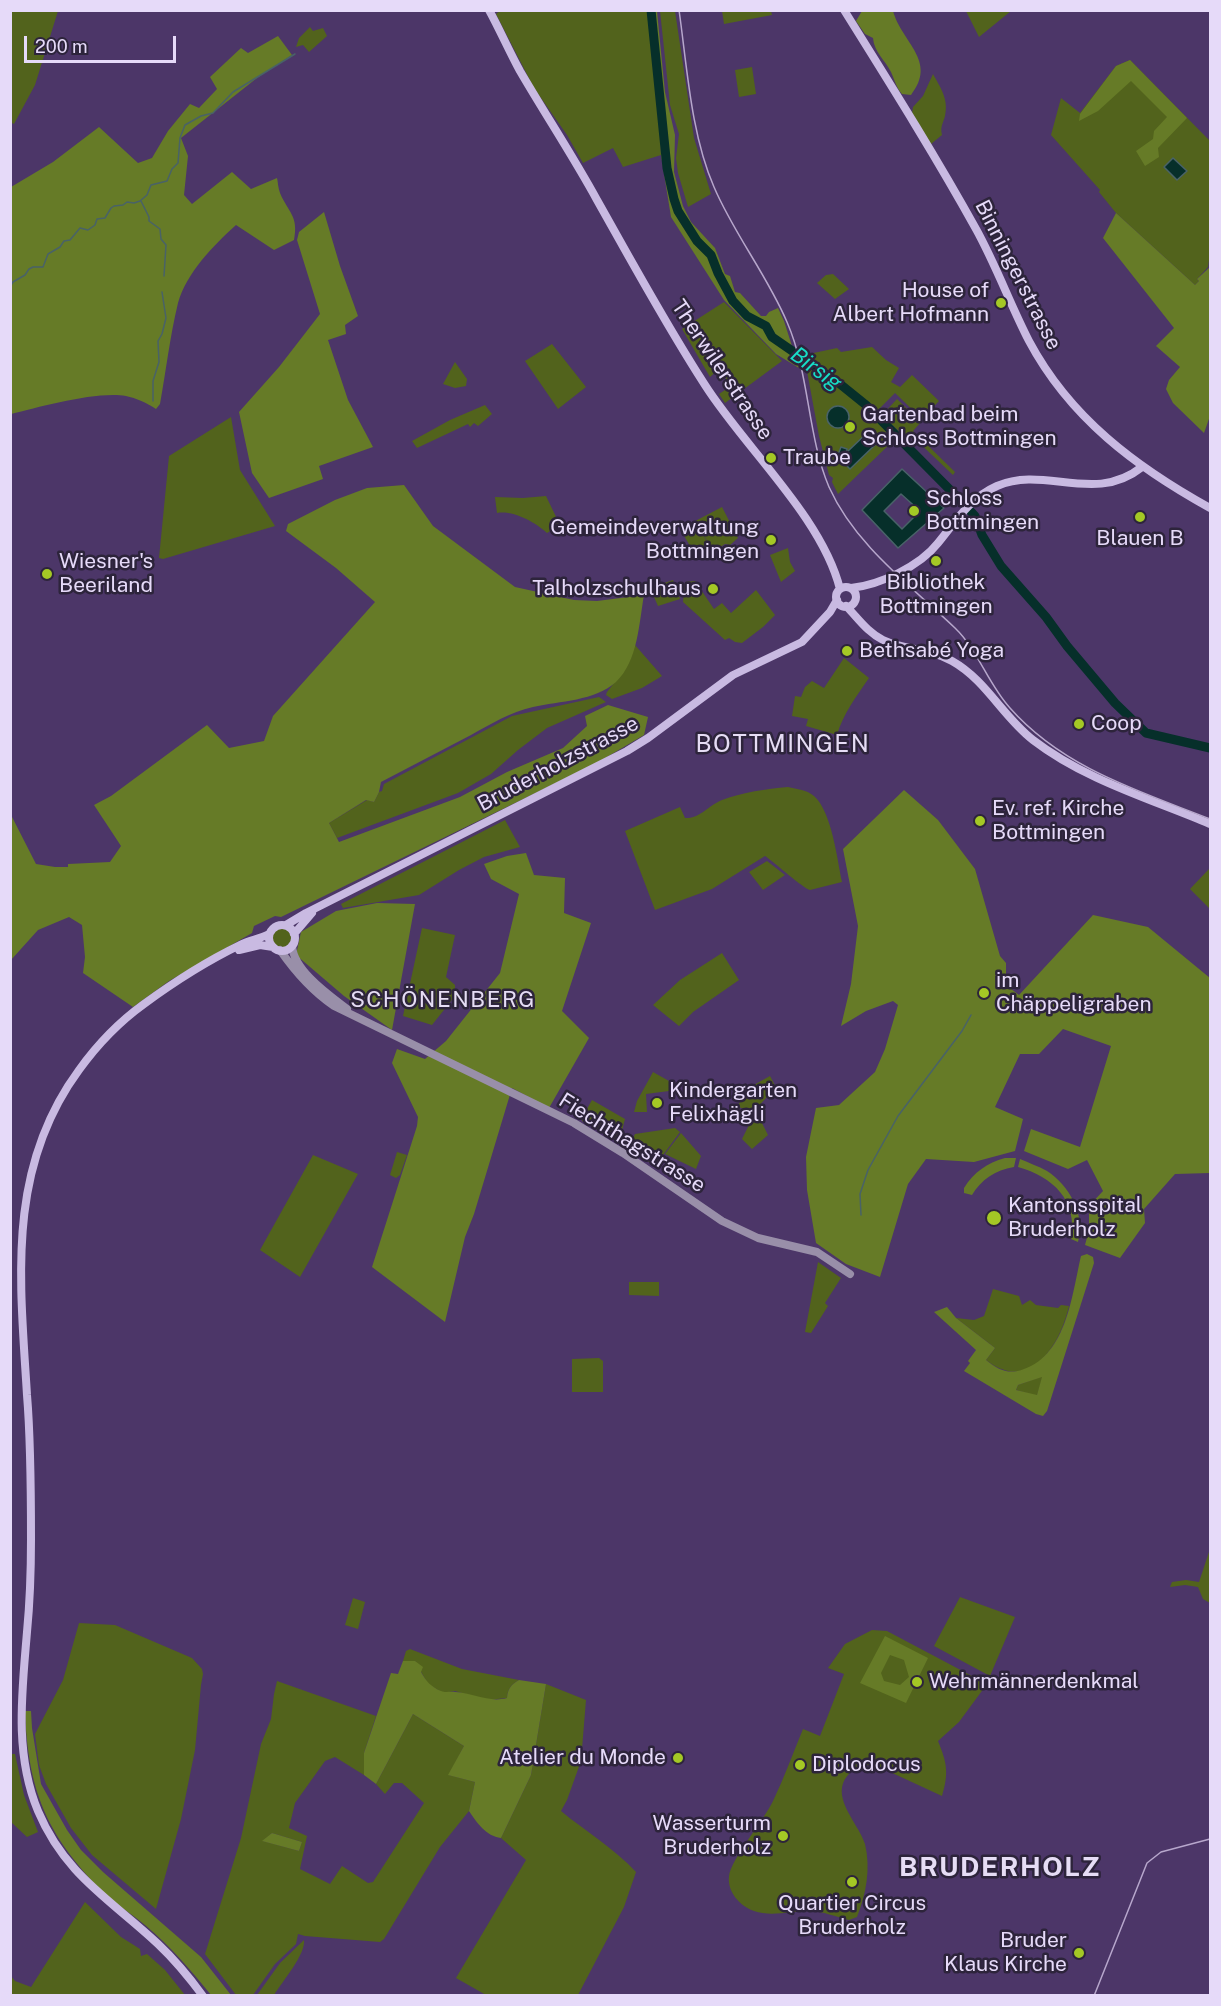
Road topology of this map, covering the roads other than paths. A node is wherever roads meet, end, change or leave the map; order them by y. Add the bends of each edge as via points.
1 (489, 10) edge
2 (844, 10) edge
3 (1142, 467) junction
4 (1210, 508) edge
5 (846, 597) junction
6 (1208, 823) edge
7 (318, 906) junction
8 (286, 926) junction
9 (269, 934) junction
10 (294, 934) junction
11 (292, 946) junction
12 (276, 949) junction
13 (221, 955) junction
14 (364, 1020) junction
15 (850, 1274) dead end
16 (203, 1995) edge

1 - 5 main road, Therwilerstrasse via 672,333 705,386 797,506 843,580
2 - 3 main road, Binningerstrasse via 960,201 1044,366 1081,414
3 - 4 main road, Binningerstrasse
3 - 5 main road, Bruderholzstrasse via 1107,484 1019,480 997,486 967,507 937,544 916,562
5 - 6 main road, Therwilerstrasse via 866,628 885,641 931,651 960,666 1032,739 1072,765
5 - 7 main road, Bruderholzstrasse via 798,644 733,675 627,751
7 - 8 main road, Bruderholzstrasse
7 - 10 main road, Bruderholzstrasse
8 - 9 main road, Bruderholzstrasse via 275,926
8 - 10 main road
9 - 12 main road via 269,942
9 - 13 main road, Bruderholzstrasse
10 - 11 main road
11 - 12 main road, Bruderholzstrasse
11 - 14 street, Fiechthagstrasse via 310,978
12 - 13 main road, Bruderholzstrasse via 254,946
12 - 14 street, Fiechthagstrasse via 316,993
13 - 16 main road, Bruderholzstrasse via 169,986 125,1019 72,1080 34,1158 21,1258 31,1480 31,1566 21,1726 24,1761 49,1834 75,1870 157,1943
14 - 15 street, Fiechthagstrasse via 574,1123 722,1221 758,1238 817,1252

